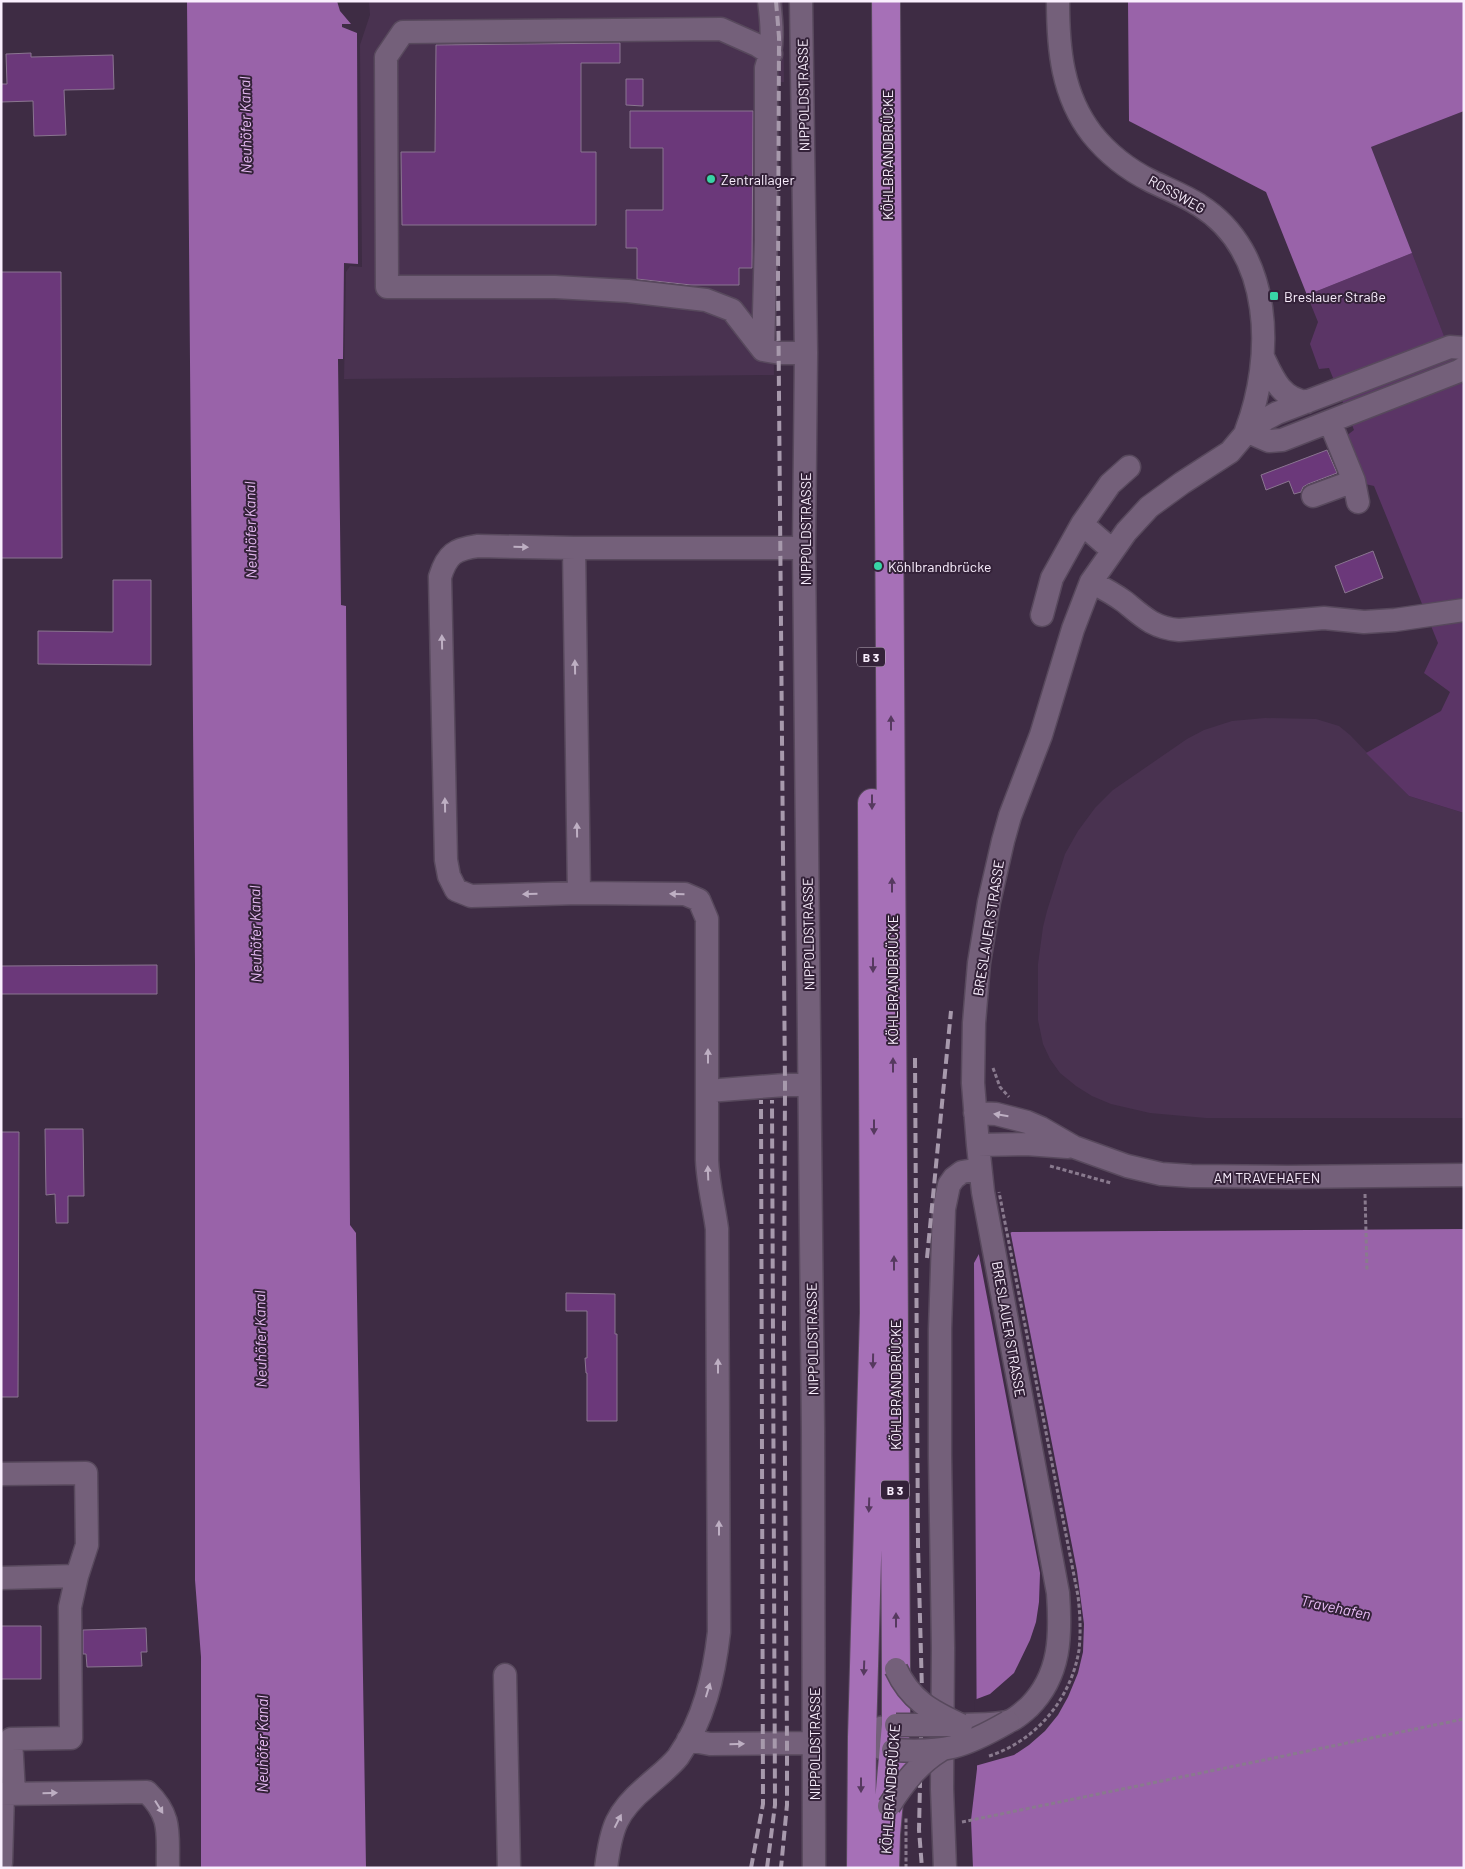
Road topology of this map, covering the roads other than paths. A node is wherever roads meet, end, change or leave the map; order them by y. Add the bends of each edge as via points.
1 (770, 1) edge
2 (801, 1) edge
3 (867, 1) edge
4 (886, 1) edge
5 (1058, 1) edge
6 (771, 54) junction
7 (1457, 348) edge
8 (763, 350) junction
9 (806, 353) junction
10 (1263, 357) junction
11 (1462, 370) edge
12 (1307, 402) junction
13 (1338, 419) junction
14 (1246, 431) junction
15 (1129, 467) dead end
16 (1313, 496) dead end
17 (1082, 524) junction
18 (574, 548) junction
19 (804, 548) junction
20 (1112, 550) junction
21 (1092, 582) junction
22 (1464, 610) edge
23 (1042, 615) dead end
24 (579, 893) junction
25 (809, 1085) junction
26 (708, 1091) junction
27 (975, 1113) junction
28 (978, 1145) junction
29 (1074, 1147) junction
30 (980, 1168) junction
31 (1464, 1175) edge
32 (1, 1474) edge
33 (77, 1576) junction
34 (1, 1578) edge
35 (896, 1668) junction
36 (505, 1675) dead end
37 (1008, 1722) junction
38 (961, 1725) junction
39 (862, 1737) junction
40 (895, 1738) junction
41 (688, 1740) junction
42 (813, 1743) junction
43 (941, 1750) junction
44 (6, 1793) edge
45 (898, 1810) junction
46 (1, 1863) edge
47 (168, 1868) edge
48 (509, 1868) edge
49 (606, 1868) edge
50 (814, 1868) edge
51 (862, 1868) edge
52 (885, 1868) edge
53 (945, 1868) edge

1 - 6 street
2 - 9 street, NIPPOLDSTRASSE
3 -> 39 main road, KÖHLBRANDBRÜCKE / B 3 via 874,1313
35 -> 4 main road, KÖHLBRANDBRÜCKE / B 3
5 - 10 street, ROSSWEG via 1061,63 1080,117 1108,152 1151,181 1199,205 1216,217 1233,236 1256,285 1264,325
6 - 8 street via 766,68
6 - 8 street via 721,29 711,29 404,32 386,57 387,287 555,287 706,300 732,310
7 - 12 street, BRESLAUER STRASSE
8 - 9 street
9 - 19 street, NIPPOLDSTRASSE
10 - 12 street via 1285,393
10 - 14 street, ROSSWEG
11 - 13 street
12 - 14 street, BRESLAUER STRASSE via 1265,418
13 - 14 street via 1277,440
13 - 16 street via 1356,491
14 - 20 street, BRESLAUER STRASSE via 1230,452 1149,507
15 - 17 street via 1110,484
17 - 20 street
17 - 23 street via 1052,578
18 - 19 street
24 -> 18 street
24 -> 18 street via 471,896 456,890 449,876 446,860 440,577 445,562 463,548
19 - 25 street, NIPPOLDSTRASSE
20 - 21 street, BRESLAUER STRASSE
21 - 22 street via 1153,624 1179,630 1324,618 1364,622 1395,620
21 - 27 street, BRESLAUER STRASSE via 1010,816 995,872 976,995 973,1052
26 -> 24 street via 707,918 699,900 685,894
25 - 26 street
25 - 42 street, NIPPOLDSTRASSE
41 -> 26 street via 709,1688 719,1632 717,1229 708,1184
27 - 28 street, BRESLAUER STRASSE
29 -> 27 street, AM TRAVEHAFEN via 1027,1122 996,1114
28 - 29 street, AM TRAVEHAFEN
28 - 30 street, BRESLAUER STRASSE
29 - 31 street, AM TRAVEHAFEN via 1161,1174 1280,1177
30 - 37 street, BRESLAUER STRASSE via 994,1190 1058,1593 1060,1625 1055,1666 1049,1679 1033,1702
30 - 53 street via 962,1172 954,1178 949,1185 944,1209 940,1456
32 - 33 street via 86,1473 87,1545
33 - 34 street
33 - 44 street via 70,1607 71,1738 11,1739
35 - 38 street, BRESLAUER STRASSE, bridge via 920,1703
35 - 40 main road, KÖHLBRANDBRÜCKE / B 3, bridge
36 - 48 street
37 - 38 street, BRESLAUER STRASSE
37 - 43 street, BRESLAUER STRASSE, bridge via 972,1741
38 - 40 street, BRESLAUER STRASSE, bridge
39 - 40 street, BRESLAUER STRASSE via 880,1728
39 -> 51 main road, KÖHLBRANDBRÜCKE / B 3
40 - 43 street, BRESLAUER STRASSE, bridge
40 - 45 main road, KÖHLBRANDBRÜCKE / B 3
41 -> 42 street via 710,1744
49 -> 41 street via 616,1822 637,1794 676,1759
42 - 50 street, NIPPOLDSTRASSE
43 - 45 street, BRESLAUER STRASSE, bridge via 908,1777
44 - 46 street
44 -> 47 street via 147,1792 158,1802 167,1820
45 - 52 main road, KÖHLBRANDBRÜCKE / B 3

